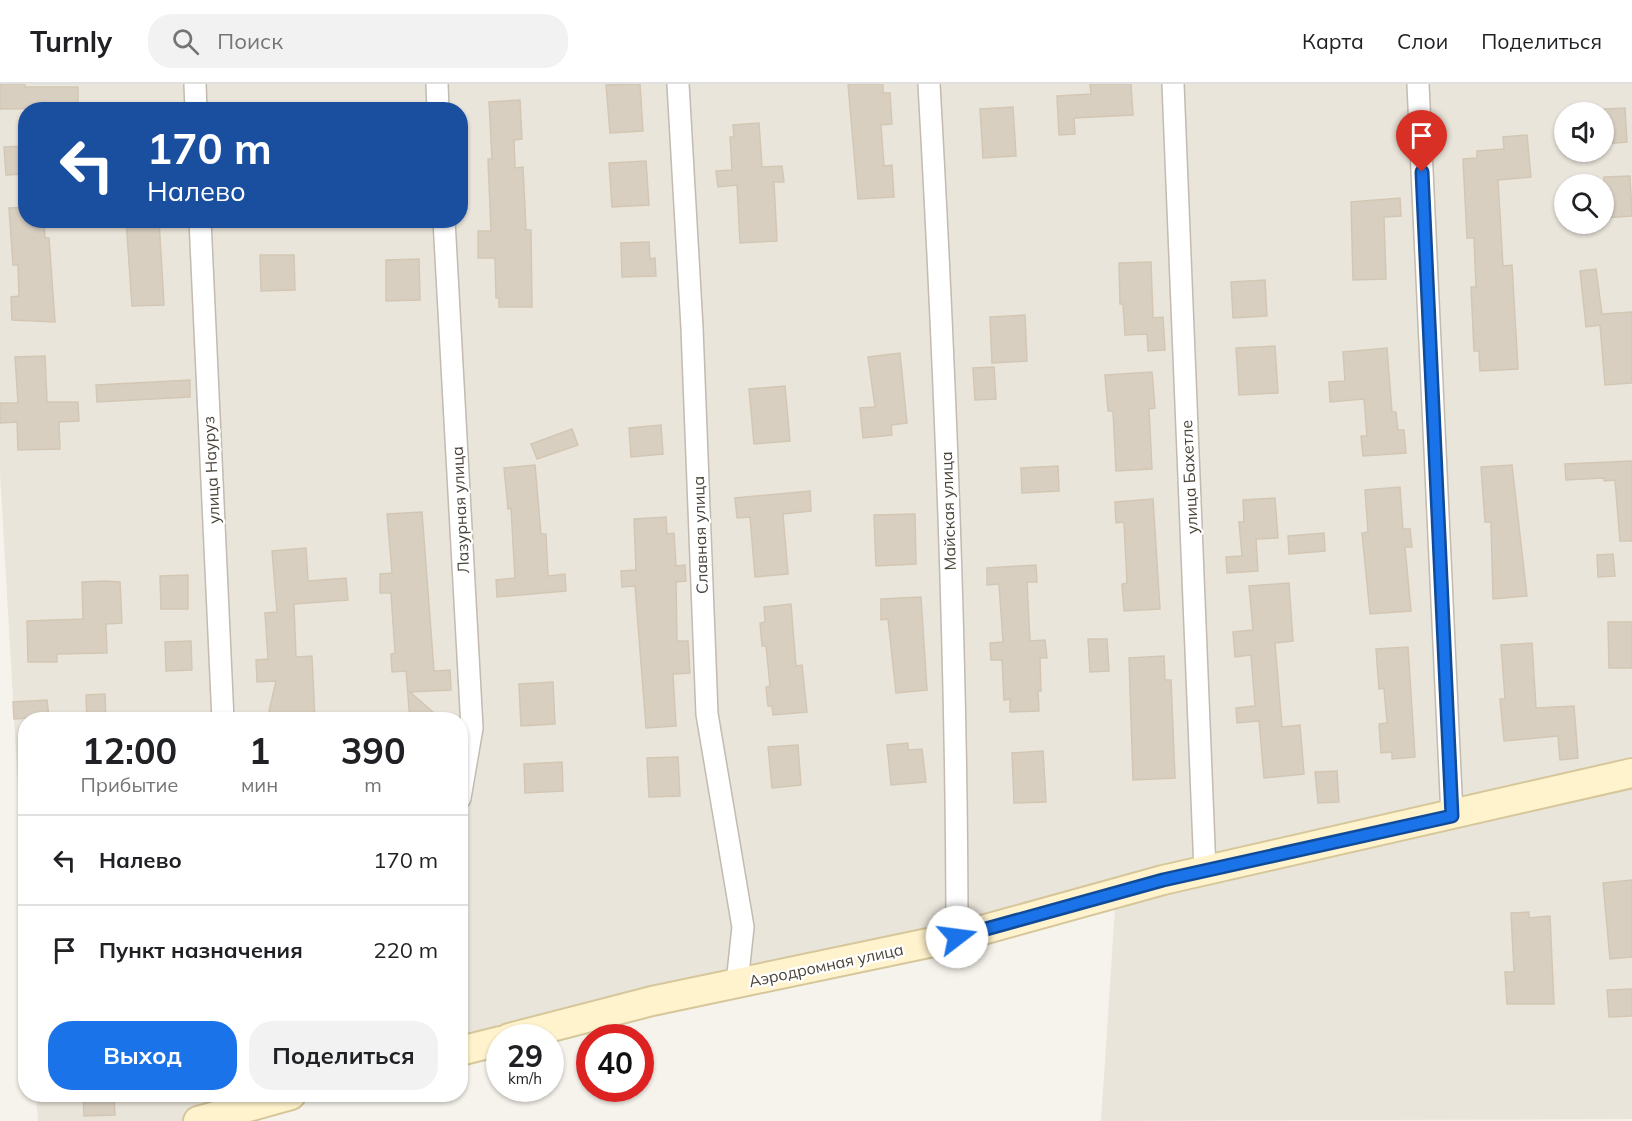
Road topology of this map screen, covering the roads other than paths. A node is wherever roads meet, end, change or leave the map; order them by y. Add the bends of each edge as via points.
1 (195, 84) edge
2 (437, 84) edge
3 (678, 84) edge
4 (929, 84) edge
5 (1173, 84) edge
6 (1418, 84) edge
7 (196, 102) edge
8 (438, 102) edge
9 (200, 228) edge
10 (444, 228) edge
11 (223, 712) edge
12 (468, 751) edge
13 (1632, 773) edge
14 (1452, 816) junction
15 (1205, 871) junction
16 (957, 937) junction
17 (736, 983) junction
18 (563, 1024) edge
19 (486, 1044) edge
20 (468, 1049) edge
21 (266, 1102) edge
22 (198, 1121) edge

1 - 7 street
2 - 8 street
3 - 17 street, Славная улица via 707,714 742,927
4 - 16 street, Майская улица via 939,255 957,772
5 - 15 street, улица Бахетле
6 - 14 street
9 - 11 street, улица Науруз
10 - 12 street, Лазурная улица via 472,728
13 - 14 street, Аэродромная улица
14 - 15 street, Аэродромная улица
15 - 16 street, Аэродромная улица
16 - 17 street, Аэродромная улица
17 - 18 street, Аэродромная улица
19 - 20 street
21 - 22 street

